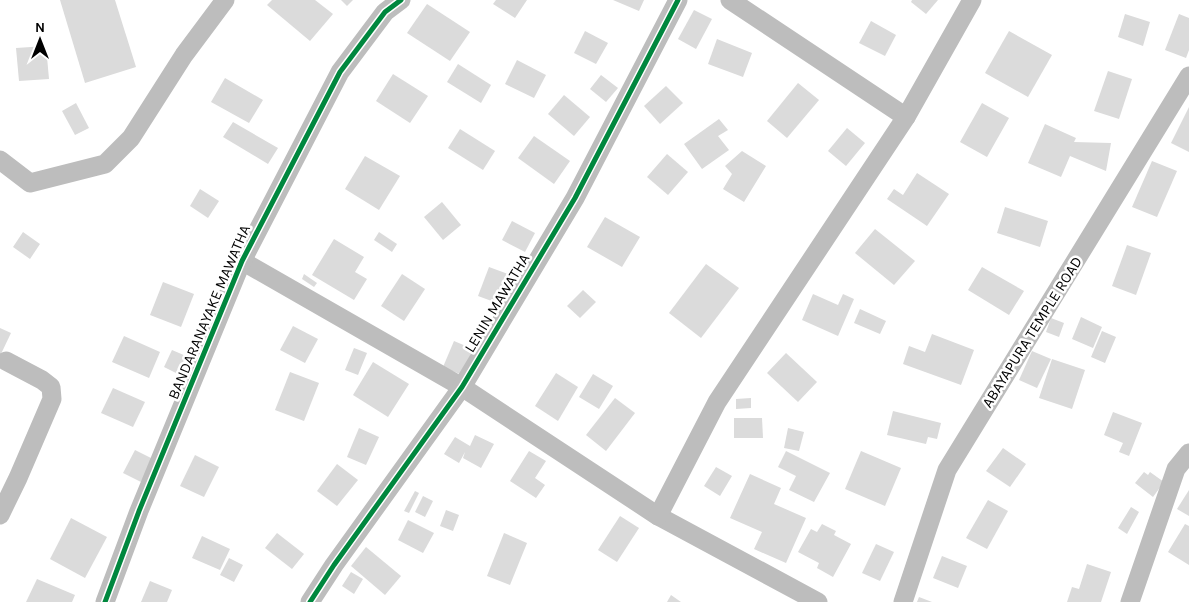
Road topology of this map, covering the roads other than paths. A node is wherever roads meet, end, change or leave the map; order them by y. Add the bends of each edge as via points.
1 (225, 0) edge
2 (401, 0) edge
3 (678, 0) edge
4 (730, 0) edge
5 (972, 0) edge
6 (1189, 76) edge
7 (906, 117) junction
8 (0, 160) edge
9 (242, 260) junction
10 (6, 361) dead end
11 (462, 387) junction
12 (1189, 453) edge
13 (0, 515) edge
14 (658, 516) junction
15 (105, 602) edge
16 (310, 602) edge
17 (818, 602) edge
18 (904, 602) edge
19 (1130, 602) edge

1 - 8 street via 184,55 131,138 105,164 30,183
2 - 9 street, BANDARANAYAKE MAWATHA via 385,12 340,72
3 - 11 street, LENIN MAWATHA via 575,198
4 - 7 street
5 - 7 street
6 - 18 street, ABAYAPURA TEMPLE ROAD via 947,470
7 - 14 street via 717,402
9 - 11 street
9 - 15 street, BANDARANAYAKE MAWATHA
10 - 13 street via 42,380 50,387 52,400
11 - 14 street
11 - 16 street, LENIN MAWATHA
12 - 19 street via 1176,469
14 - 17 street

